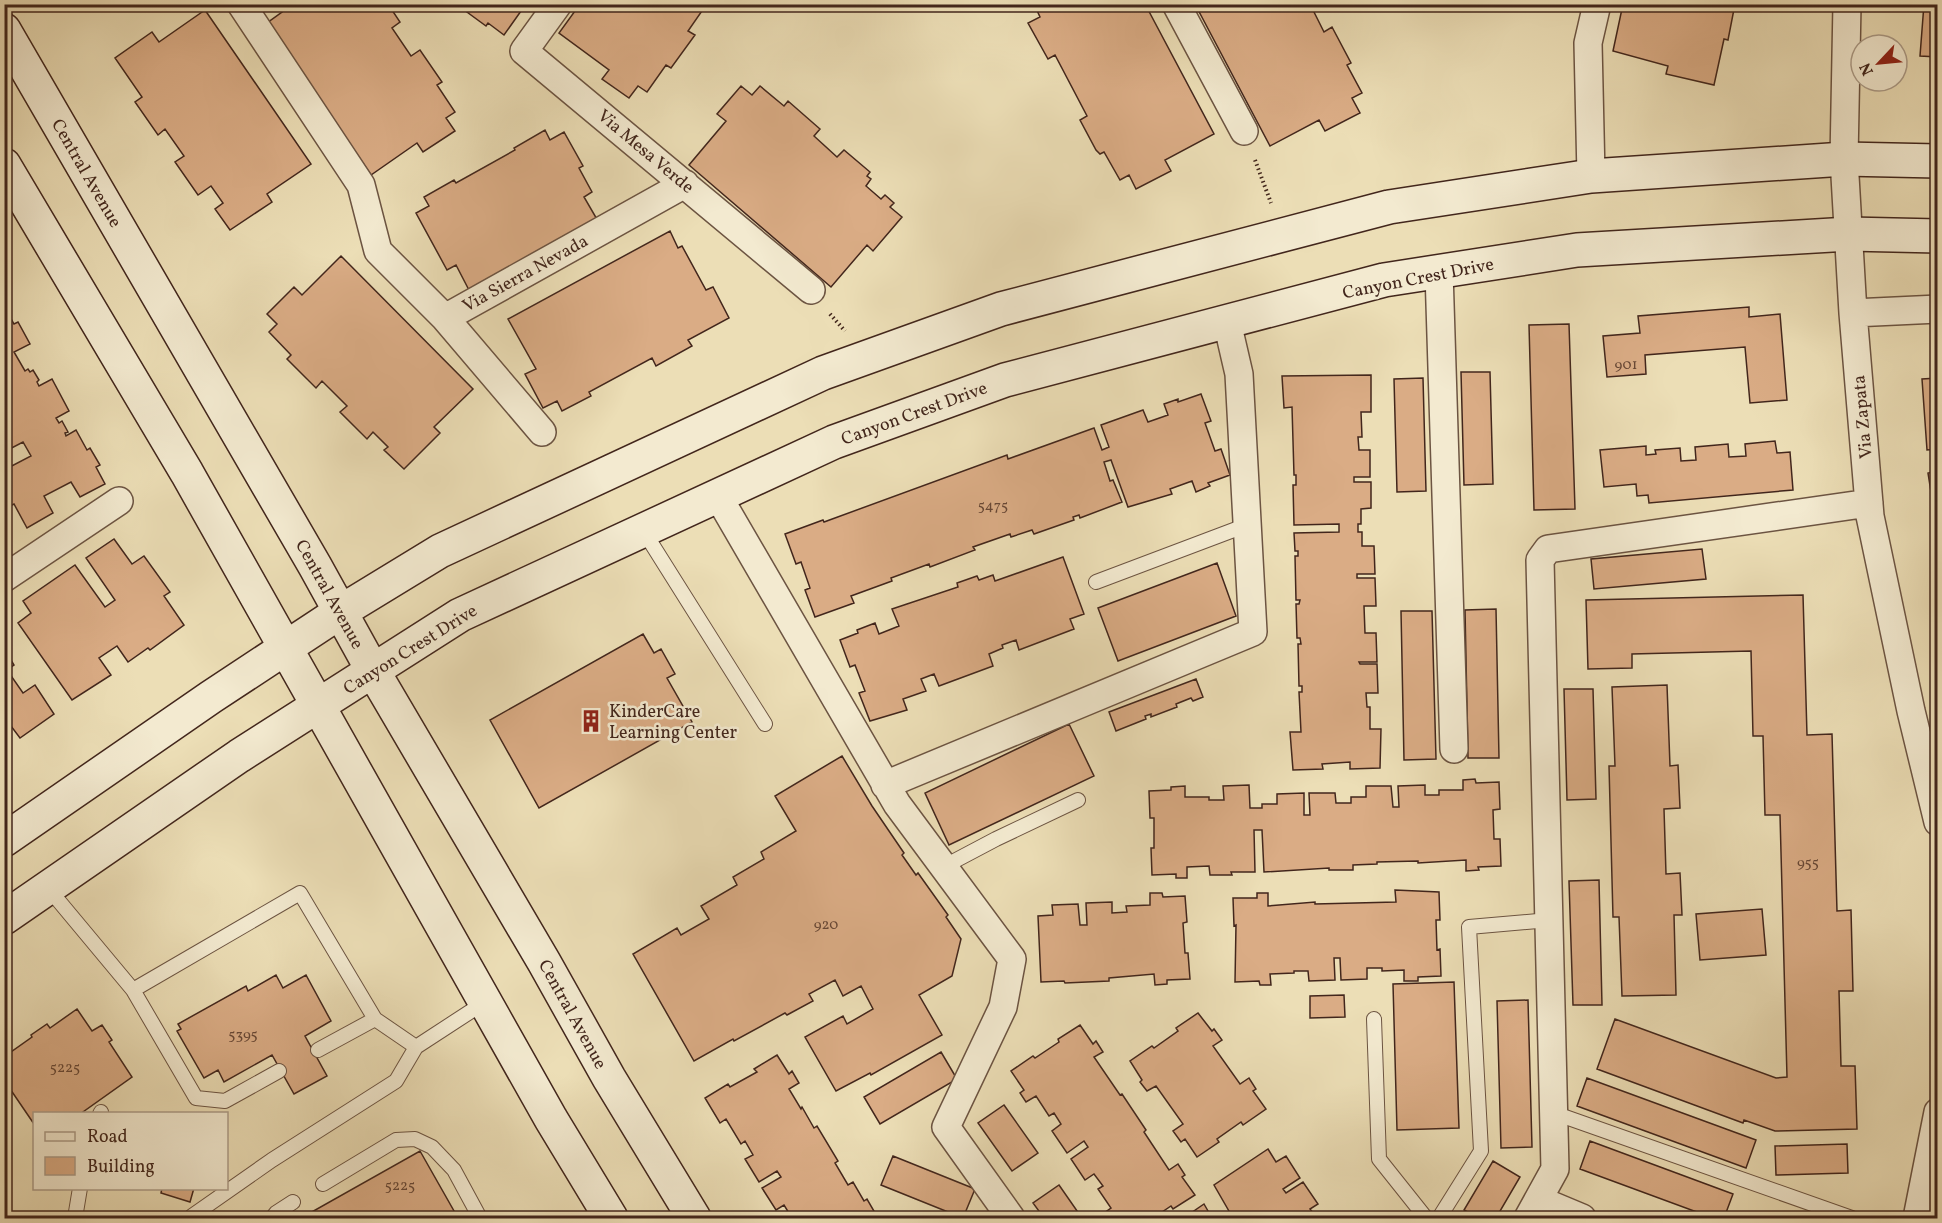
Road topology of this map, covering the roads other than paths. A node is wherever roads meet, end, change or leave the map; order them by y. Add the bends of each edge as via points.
1 (241, 4) edge
2 (558, 4) edge
3 (1176, 4) edge
4 (1597, 4) edge
5 (1847, 4) edge
6 (4, 30) edge
7 (1244, 131) road end
8 (1844, 159) junction
9 (1938, 161) edge
10 (4, 165) edge
11 (1591, 176) junction
12 (685, 184) junction
13 (1848, 234) junction
14 (1938, 236) edge
15 (1439, 272) junction
16 (811, 290) road end
17 (1938, 309) edge
18 (1853, 312) junction
19 (445, 318) junction
20 (1227, 322) junction
21 (542, 432) dead end
22 (718, 496) junction
23 (119, 501) dead end
24 (1869, 503) junction
25 (1247, 525) junction
26 (643, 530) junction
27 (5, 576) edge
28 (1096, 582) dead end
29 (340, 612) junction
30 (285, 648) junction
31 (373, 671) junction
32 (319, 705) junction
33 (765, 724) dead end
34 (1454, 748) dead end
35 (885, 785) junction
36 (1934, 792) edge
37 (1077, 800) dead end
38 (1938, 822) edge
39 (4, 840) edge
40 (943, 867) junction
41 (48, 888) junction
42 (4, 918) edge
43 (1549, 920) junction
44 (133, 990) junction
45 (485, 1002) junction
46 (375, 1019) junction
47 (1374, 1019) dead end
48 (416, 1047) junction
49 (318, 1050) dead end
50 (279, 1071) dead end
51 (1938, 1112) edge
52 (1554, 1113) junction
53 (323, 1184) dead end
54 (80, 1190) edge
55 (293, 1202) dead end
56 (1533, 1209) edge
57 (75, 1218) edge
58 (191, 1218) edge
59 (272, 1218) edge
60 (480, 1218) edge
61 (611, 1218) edge
62 (694, 1218) edge
63 (1011, 1218) edge
64 (1426, 1218) edge
65 (1439, 1218) edge
66 (1582, 1218) edge
67 (1852, 1218) edge
68 (1917, 1218) edge

1 - 19 street, Via Sierra Nevada via 361,185 378,251
2 - 12 street, Via Mesa Verde via 524,51
3 - 7 street
4 - 11 street via 1588,43
5 - 8 street, Via Zapata
6 - 29 main road, Central Avenue
8 - 9 main road
8 - 11 main road
8 - 13 street, Via Zapata
10 - 30 main road via 181,463
11 - 29 main road via 1389,207 1001,309 823,373 440,550
12 - 16 street, Via Mesa Verde
12 - 19 street, Via Sierra Nevada
13 - 14 main road, Canyon Crest Drive
13 - 15 main road, Canyon Crest Drive via 1577,250
13 - 18 street, Via Zapata
15 - 20 main road, Canyon Crest Drive via 1384,280
15 - 34 street
17 - 18 street
18 - 24 street, Via Zapata
19 - 21 street
20 - 22 main road, Canyon Crest Drive via 1005,380 834,442
20 - 25 street via 1239,374
22 - 26 main road, Canyon Crest Drive
22 - 35 street
23 - 27 street
24 - 36 street, Via Zapata via 1894,631
24 - 43 street via 1548,549 1540,560
25 - 28 lane
25 - 35 street via 1253,632
26 - 31 main road, Canyon Crest Drive via 460,615
26 - 33 lane
29 - 30 main road
29 - 31 main road, Central Avenue
30 - 32 main road
30 - 39 main road
31 - 32 main road, Canyon Crest Drive
31 - 62 main road, Central Avenue
32 - 41 main road, Canyon Crest Drive
32 - 45 main road
35 - 40 street
36 - 38 street, Via Zapata
37 - 40 lane
40 - 63 street via 1012,960 1003,1007 946,1126
41 - 42 main road, Canyon Crest Drive
41 - 44 lane
43 - 52 street
43 - 65 lane via 1469,927 1481,1151
44 - 46 lane via 300,893
44 - 50 lane via 196,1098 225,1101
45 - 48 lane
45 - 61 main road
46 - 48 lane
46 - 49 lane
47 - 64 lane via 1379,1159
48 - 58 lane via 396,1081 272,1160
51 - 68 street
52 - 56 street via 1555,1169
52 - 67 lane
53 - 60 lane via 396,1140 415,1139 432,1147 454,1170
54 - 57 lane
55 - 59 lane
56 - 66 street

